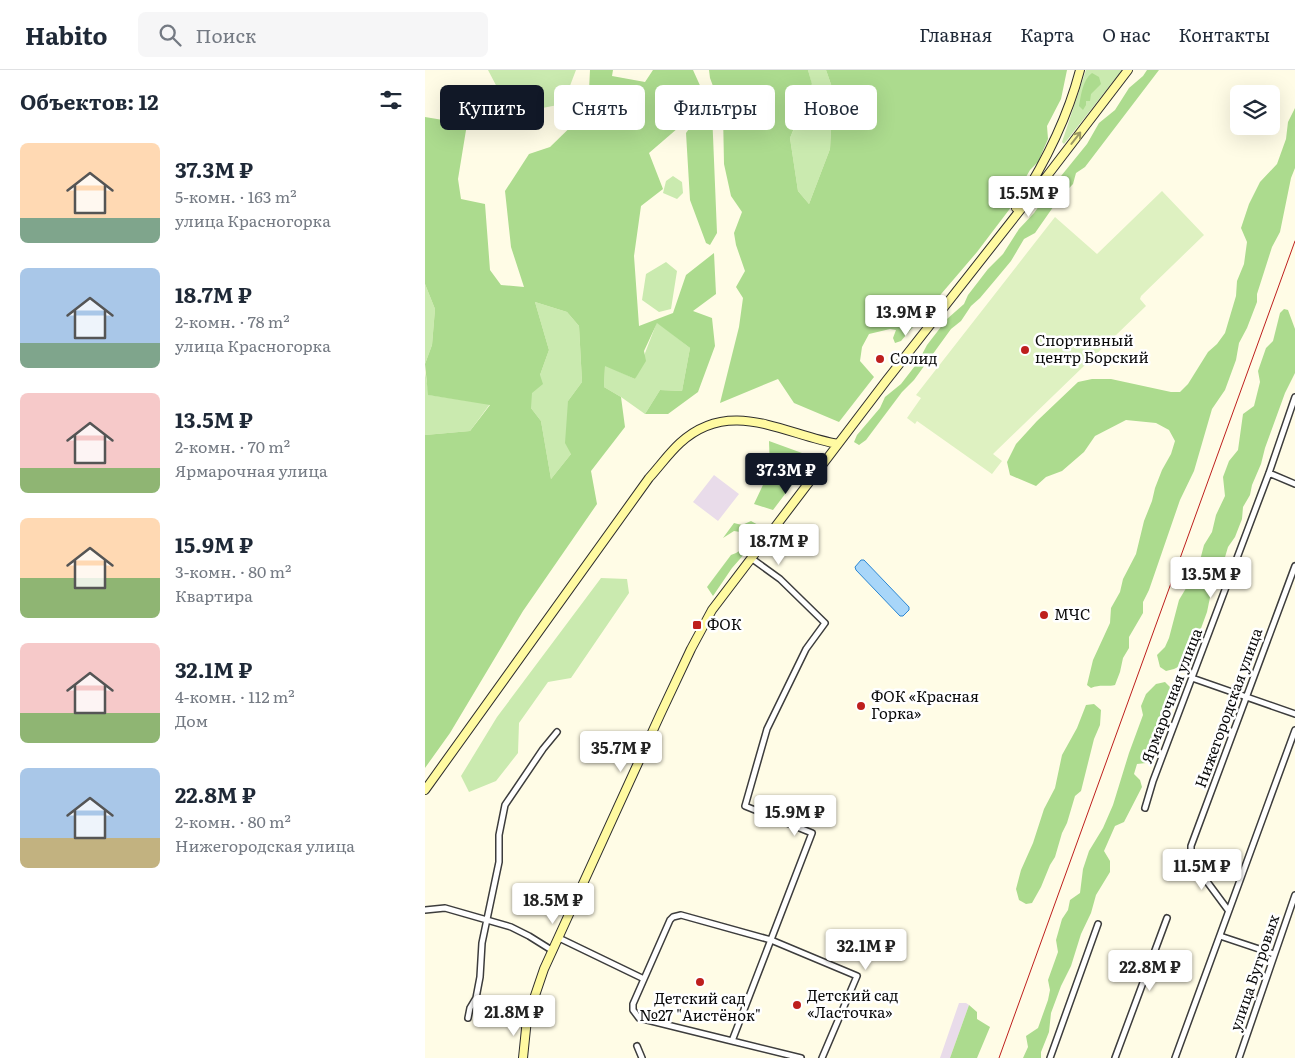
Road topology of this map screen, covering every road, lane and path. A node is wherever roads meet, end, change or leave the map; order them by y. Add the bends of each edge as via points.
1 (1080, 70) edge
2 (1128, 70) edge
3 (992, 244) junction
4 (1295, 396) edge
5 (837, 444) junction
6 (1269, 473) junction
7 (1295, 484) edge
8 (751, 558) junction
9 (1295, 566) edge
10 (1192, 678) junction
11 (1246, 696) junction
12 (1295, 714) edge
13 (1295, 730) edge
14 (557, 732) dead end
15 (425, 790) edge
16 (1145, 808) dead end
17 (1295, 895) edge
18 (425, 910) edge
19 (1228, 910) junction
20 (1167, 918) dead end
21 (488, 921) junction
22 (1098, 924) dead end
23 (1220, 936) junction
24 (559, 938) junction
25 (771, 940) junction
26 (553, 952) junction
27 (1274, 954) junction
28 (644, 979) junction
29 (468, 1018) dead end
30 (732, 1041) junction
31 (637, 1046) dead end
32 (523, 1058) edge
33 (642, 1058) edge
34 (801, 1058) edge
35 (822, 1058) edge
36 (1050, 1058) edge
37 (1115, 1058) edge
38 (1175, 1058) edge
39 (1239, 1058) edge

1 - 3 main road via 1068,109 1040,172
3 -> 2 main road
3 - 5 main road
4 - 6 street, Ярмарочная улица
5 - 8 main road
5 - 15 main road via 762,423 727,420 706,426 680,443 649,478
6 - 7 street
6 - 10 street, Ярмарочная улица
8 - 24 main road via 702,627
8 - 25 street via 780,580 825,623 806,649 767,729 745,806 812,833
9 - 11 street, Нижегородская улица
10 - 11 street
10 - 16 street, Ярмарочная улица
11 - 12 street
11 - 19 street, Нижегородская улица via 1191,846 1191,860
13 - 19 street
14 - 21 street via 505,805
17 - 27 street, улица Бугровых
18 - 21 street via 445,908
19 - 23 street
20 - 37 street
21 - 26 street via 520,930
21 - 29 street via 482,943 476,998
22 - 36 street
23 - 27 street
23 - 38 street
24 - 26 main road
24 - 28 street
25 - 28 street via 677,915 670,920
25 - 30 street
25 - 35 street via 857,976
26 - 32 main road via 530,1008
27 - 39 street, улица Бугровых
28 - 30 street via 633,1004 639,1018
30 - 34 street
31 - 33 street

